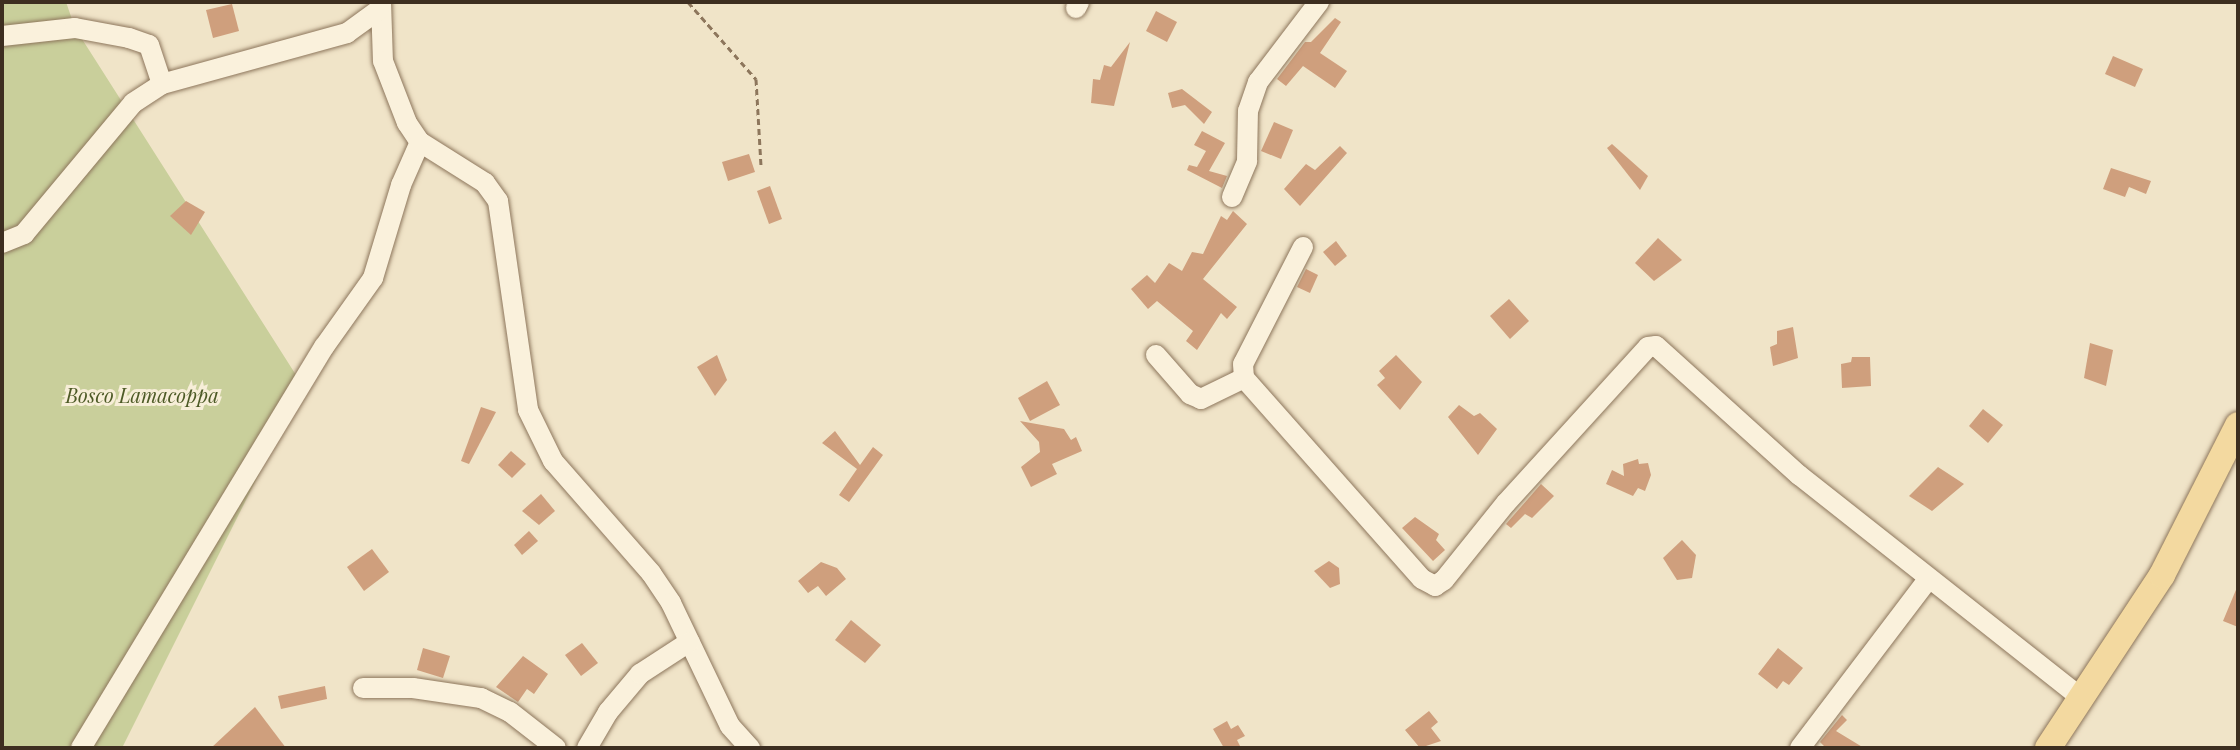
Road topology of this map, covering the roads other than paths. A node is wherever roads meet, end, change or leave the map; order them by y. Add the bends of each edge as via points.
1 (1319, 2) edge
2 (380, 6) edge
3 (2, 36) edge
4 (162, 84) junction
5 (420, 142) junction
6 (1232, 197) dead end
7 (2, 243) edge
8 (1303, 247) dead end
9 (1156, 355) dead end
10 (1244, 378) junction
11 (2236, 433) edge
12 (1929, 578) junction
13 (689, 642) junction
14 (363, 688) dead end
15 (2083, 699) junction
16 (81, 748) edge
17 (556, 748) edge
18 (587, 748) edge
19 (750, 748) edge
20 (1800, 748) edge
21 (2048, 748) edge

1 - 6 street via 1258,82 1248,111 1247,161
2 - 4 street via 347,33
2 - 5 street via 383,61
3 - 4 street via 75,28 129,38 149,45
4 - 7 street via 133,103 24,234
5 - 13 street via 485,183 498,201 528,410 553,461 651,573
5 - 16 street via 373,278 324,347
8 - 10 street via 1243,364
9 - 10 street via 1190,394 1201,399
10 - 12 street via 1422,579 1435,586 1648,347 1656,346 1799,475
11 - 15 main road via 2162,575
12 - 15 street
12 - 20 street
13 - 18 street via 640,674
13 - 19 street via 730,726
14 - 17 street via 413,688 481,698 510,712
15 - 21 main road

